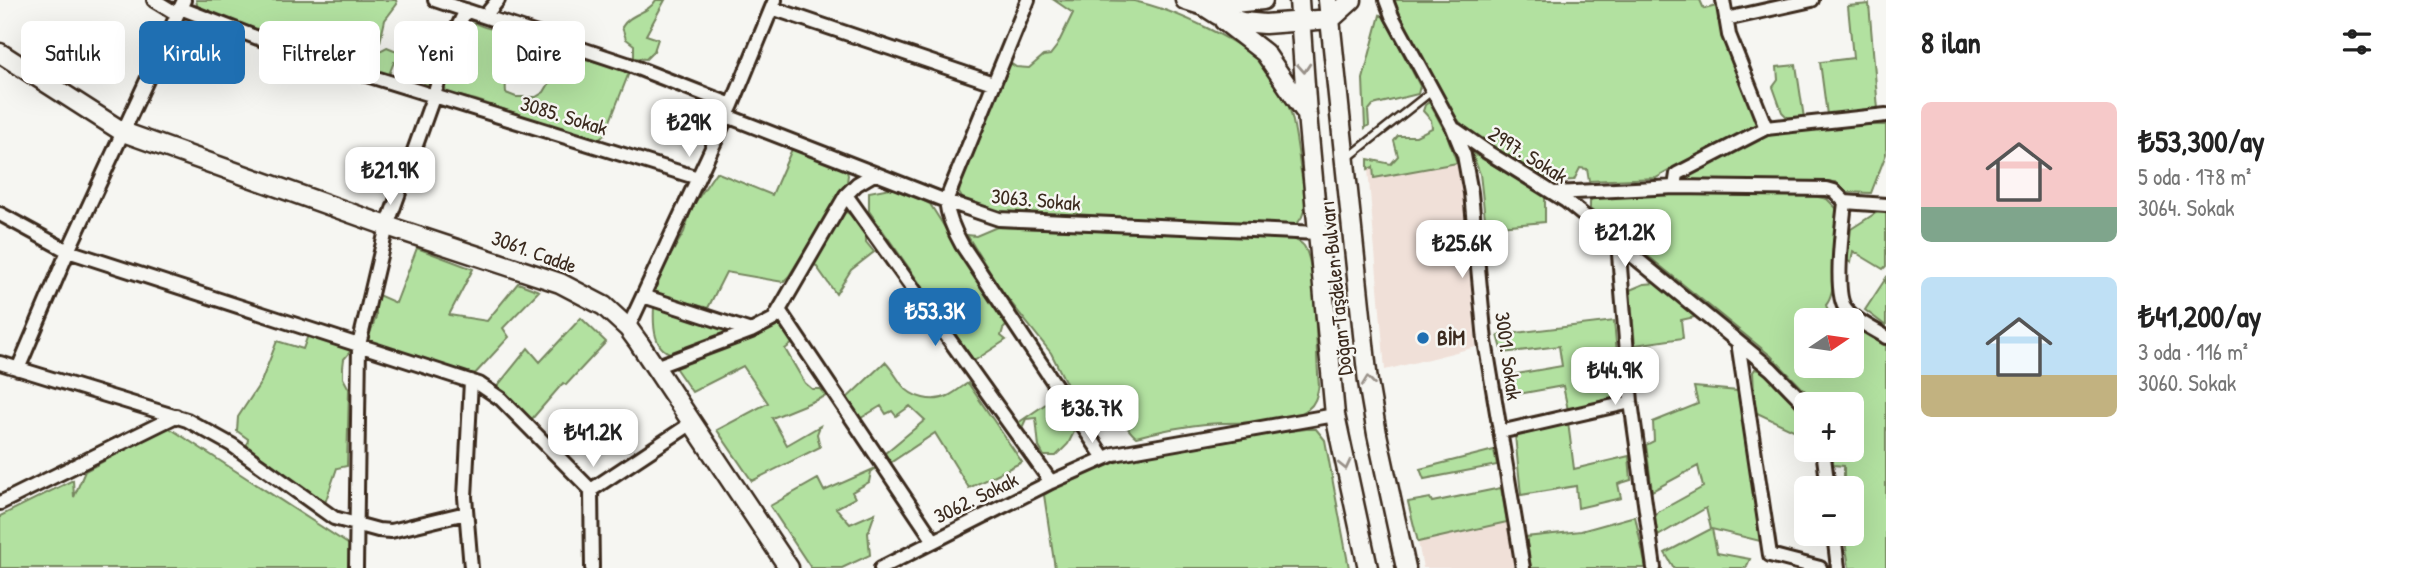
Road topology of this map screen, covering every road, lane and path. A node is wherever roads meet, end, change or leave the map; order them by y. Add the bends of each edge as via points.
1 (154, 0) edge
2 (435, 0) edge
3 (498, 0) edge
4 (1028, 0) edge
5 (1185, 0) edge
6 (1263, 0) edge
7 (1299, 0) edge
8 (1328, 0) edge
9 (1352, 0) edge
10 (1386, 0) edge
11 (1723, 0) edge
12 (1812, 0) edge
13 (1208, 3) edge
14 (773, 4) edge
15 (180, 7) edge
16 (466, 10) junction
17 (485, 16) junction
18 (1331, 19) junction
19 (1726, 19) junction
20 (1301, 22) junction
21 (0, 53) edge
22 (993, 83) junction
23 (1432, 91) junction
24 (434, 95) junction
25 (729, 110) junction
26 (1307, 114) junction
27 (1886, 115) edge
28 (1453, 128) junction
29 (1766, 128) junction
30 (123, 132) junction
31 (1345, 160) junction
32 (874, 174) junction
33 (698, 178) junction
34 (1675, 187) junction
35 (1555, 193) junction
36 (846, 195) junction
37 (946, 201) junction
38 (1845, 202) junction
39 (1886, 205) edge
40 (0, 214) edge
41 (387, 226) junction
42 (1318, 233) junction
43 (1618, 242) junction
44 (68, 251) junction
45 (643, 296) junction
46 (779, 310) junction
47 (628, 328) junction
48 (751, 331) junction
49 (1886, 337) edge
50 (1738, 342) junction
51 (359, 345) junction
52 (0, 363) edge
53 (655, 368) junction
54 (18, 369) junction
55 (471, 381) junction
56 (1794, 392) edge
57 (1631, 402) junction
58 (1335, 415) junction
59 (176, 416) junction
60 (692, 423) junction
61 (1500, 432) junction
62 (1104, 458) junction
63 (1051, 482) junction
64 (0, 490) edge
65 (591, 490) junction
66 (18, 494) junction
67 (0, 503) edge
68 (466, 513) junction
69 (355, 525) junction
70 (934, 541) junction
71 (1835, 546) edge
72 (356, 568) edge
73 (471, 568) edge
74 (592, 568) edge
75 (789, 568) edge
76 (881, 568) edge
77 (1368, 568) edge
78 (1406, 568) edge
79 (1523, 568) edge
80 (1654, 568) edge
81 (1820, 568) edge
82 (1838, 568) edge

1 - 15 street, 3085. Sokak
2 - 16 street, 3063. Sokak
3 - 17 street
4 - 22 street
5 - 13 street
6 - 13 street
7 - 20 street, Doğan Taşdelen Bulvarı
8 - 18 street, Doğan Taşdelen Bulvarı
9 - 18 street
10 - 23 street, 3001. Sokak
11 - 19 street
12 - 19 street
13 - 20 street via 1217,15 1242,22
13 - 26 street via 1265,53
14 - 22 street
14 - 25 street
15 - 24 street, 3085. Sokak via 293,52
15 - 30 street
16 - 17 street, 3063. Sokak
16 - 24 street
17 - 25 street, 3063. Sokak via 627,64
18 - 20 street
18 - 31 street, Doğan Taşdelen Bulvarı
19 - 29 street
20 -> 26 street, Doğan Taşdelen Bulvarı
21 - 30 street, 3061. Cadde
22 - 37 street
23 - 28 street, 3001. Sokak
23 - 31 lane
24 - 33 street, 3085. Sokak
24 - 41 street
25 - 32 street, 3063. Sokak
25 - 33 street
26 - 42 street, Doğan Taşdelen Bulvarı
27 - 29 street
28 - 35 street, 2997. Sokak
28 - 61 street, 3001. Sokak via 1471,193 1485,341
29 - 34 street via 1677,174
30 - 41 street, 3061. Cadde
30 - 44 street
78 -> 31 street, Doğan Taşdelen Bulvarı via 1372,407
32 - 36 street
32 - 37 street, 3063. Sokak
33 - 45 street
34 - 35 street
34 - 38 street via 1827,189
35 - 43 street, 2997. Sokak
36 - 46 street
36 - 63 street
37 - 42 street, 3063. Sokak via 1007,220
37 - 62 street via 962,245
38 - 39 street
38 - 49 street via 1842,303
40 - 44 street
41 - 47 street, 3061. Cadde via 560,282 604,306
41 - 51 street
42 - 58 street, Doğan Taşdelen Bulvarı
43 - 50 street, 2997. Sokak
43 - 57 street
44 - 51 street
44 - 54 street
45 - 47 street
45 - 48 street
46 - 48 street via 774,319
46 - 70 street
47 - 53 street, 3061. Cadde
48 - 53 street
50 - 56 street, 2997. Sokak
50 - 81 street via 1770,555
51 - 55 street
51 - 69 street
52 - 54 street
53 - 60 street, 3061. Cadde
54 - 59 street
55 - 65 street via 501,399
55 - 68 street
57 - 61 street
57 - 80 street
58 - 62 street, 3062. Sokak
58 -> 77 street, Doğan Taşdelen Bulvarı
59 - 66 street
59 - 69 street via 232,445 334,518
60 - 65 street
60 - 75 street, 3061. Cadde
61 - 79 street, 3001. Sokak
62 - 63 street, 3062. Sokak
63 - 70 street, 3062. Sokak
64 - 66 street
65 - 74 street
66 - 67 street
68 - 69 street via 391,531
68 - 73 street
69 - 72 street
70 - 76 street, 3062. Sokak
71 - 82 street

